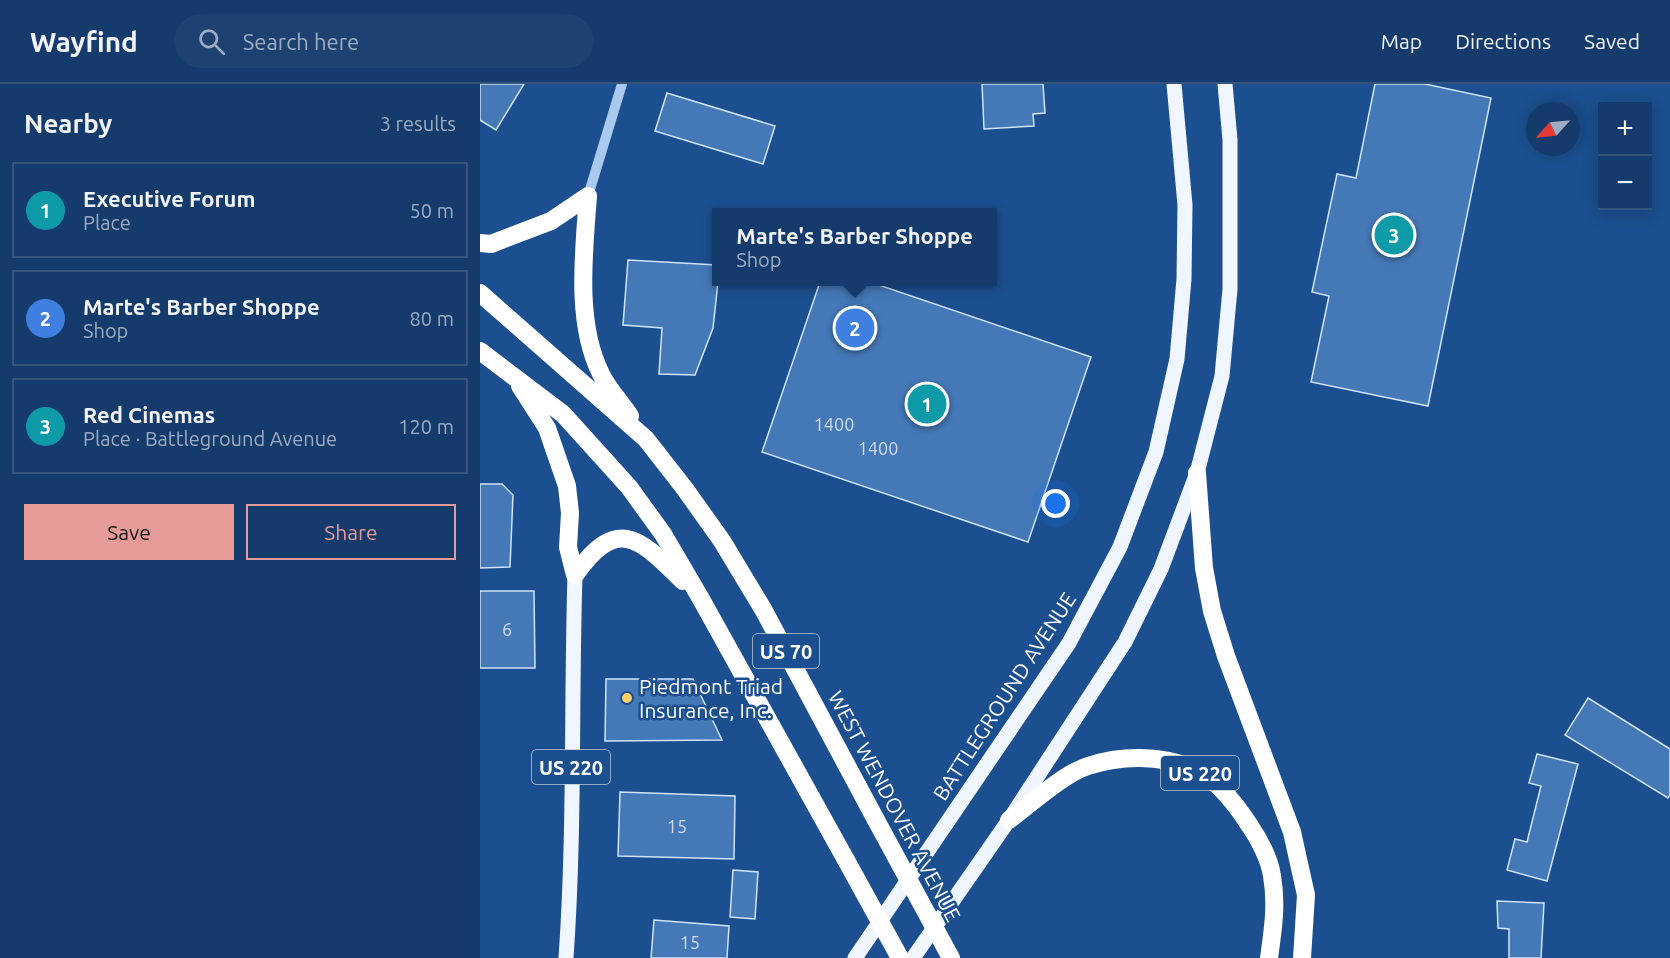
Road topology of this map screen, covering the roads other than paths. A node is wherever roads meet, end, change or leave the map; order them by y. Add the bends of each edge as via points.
1 (622, 84) edge
2 (1174, 84) edge
3 (1226, 84) edge
4 (588, 196) junction
5 (480, 243) edge
6 (480, 293) edge
7 (480, 351) edge
8 (512, 375) junction
9 (646, 440) junction
10 (1197, 473) junction
11 (575, 575) junction
12 (701, 599) junction
13 (1009, 820) junction
14 (566, 958) edge
15 (855, 958) edge
16 (900, 958) edge
17 (913, 958) edge
18 (951, 958) edge
19 (1269, 958) edge
20 (1302, 958) edge

1 - 4 street
2 - 15 main road, BATTLEGROUND AVENUE via 1185,205 1184,279 1176,359 1156,452 1120,548 1070,643
3 - 10 main road via 1230,289 1222,376
4 - 5 highway via 551,221 491,244
4 - 9 highway via 582,276 588,335 601,374
6 - 9 highway, WEST WENDOVER AVENUE / US 70
7 - 8 highway, US 70
8 - 11 highway, US 220 via 547,428 558,456 567,486 568,547
8 - 12 highway, US 70 via 563,414 614,470 663,534
9 - 18 highway, WEST WENDOVER AVENUE / US 70, bridge via 722,541 763,609
10 - 13 main road via 1161,569 1125,642
10 - 20 highway via 1204,568 1212,611 1292,832 1306,895
11 - 12 highway via 588,557 606,543 619,537 630,538 654,553
11 - 14 main road, US 220 via 571,888
12 - 16 highway, US 70, bridge
13 - 17 main road, US 220
13 - 19 highway, US 220 via 1087,766 1136,757 1194,769 1238,807 1256,835 1272,873 1276,912

